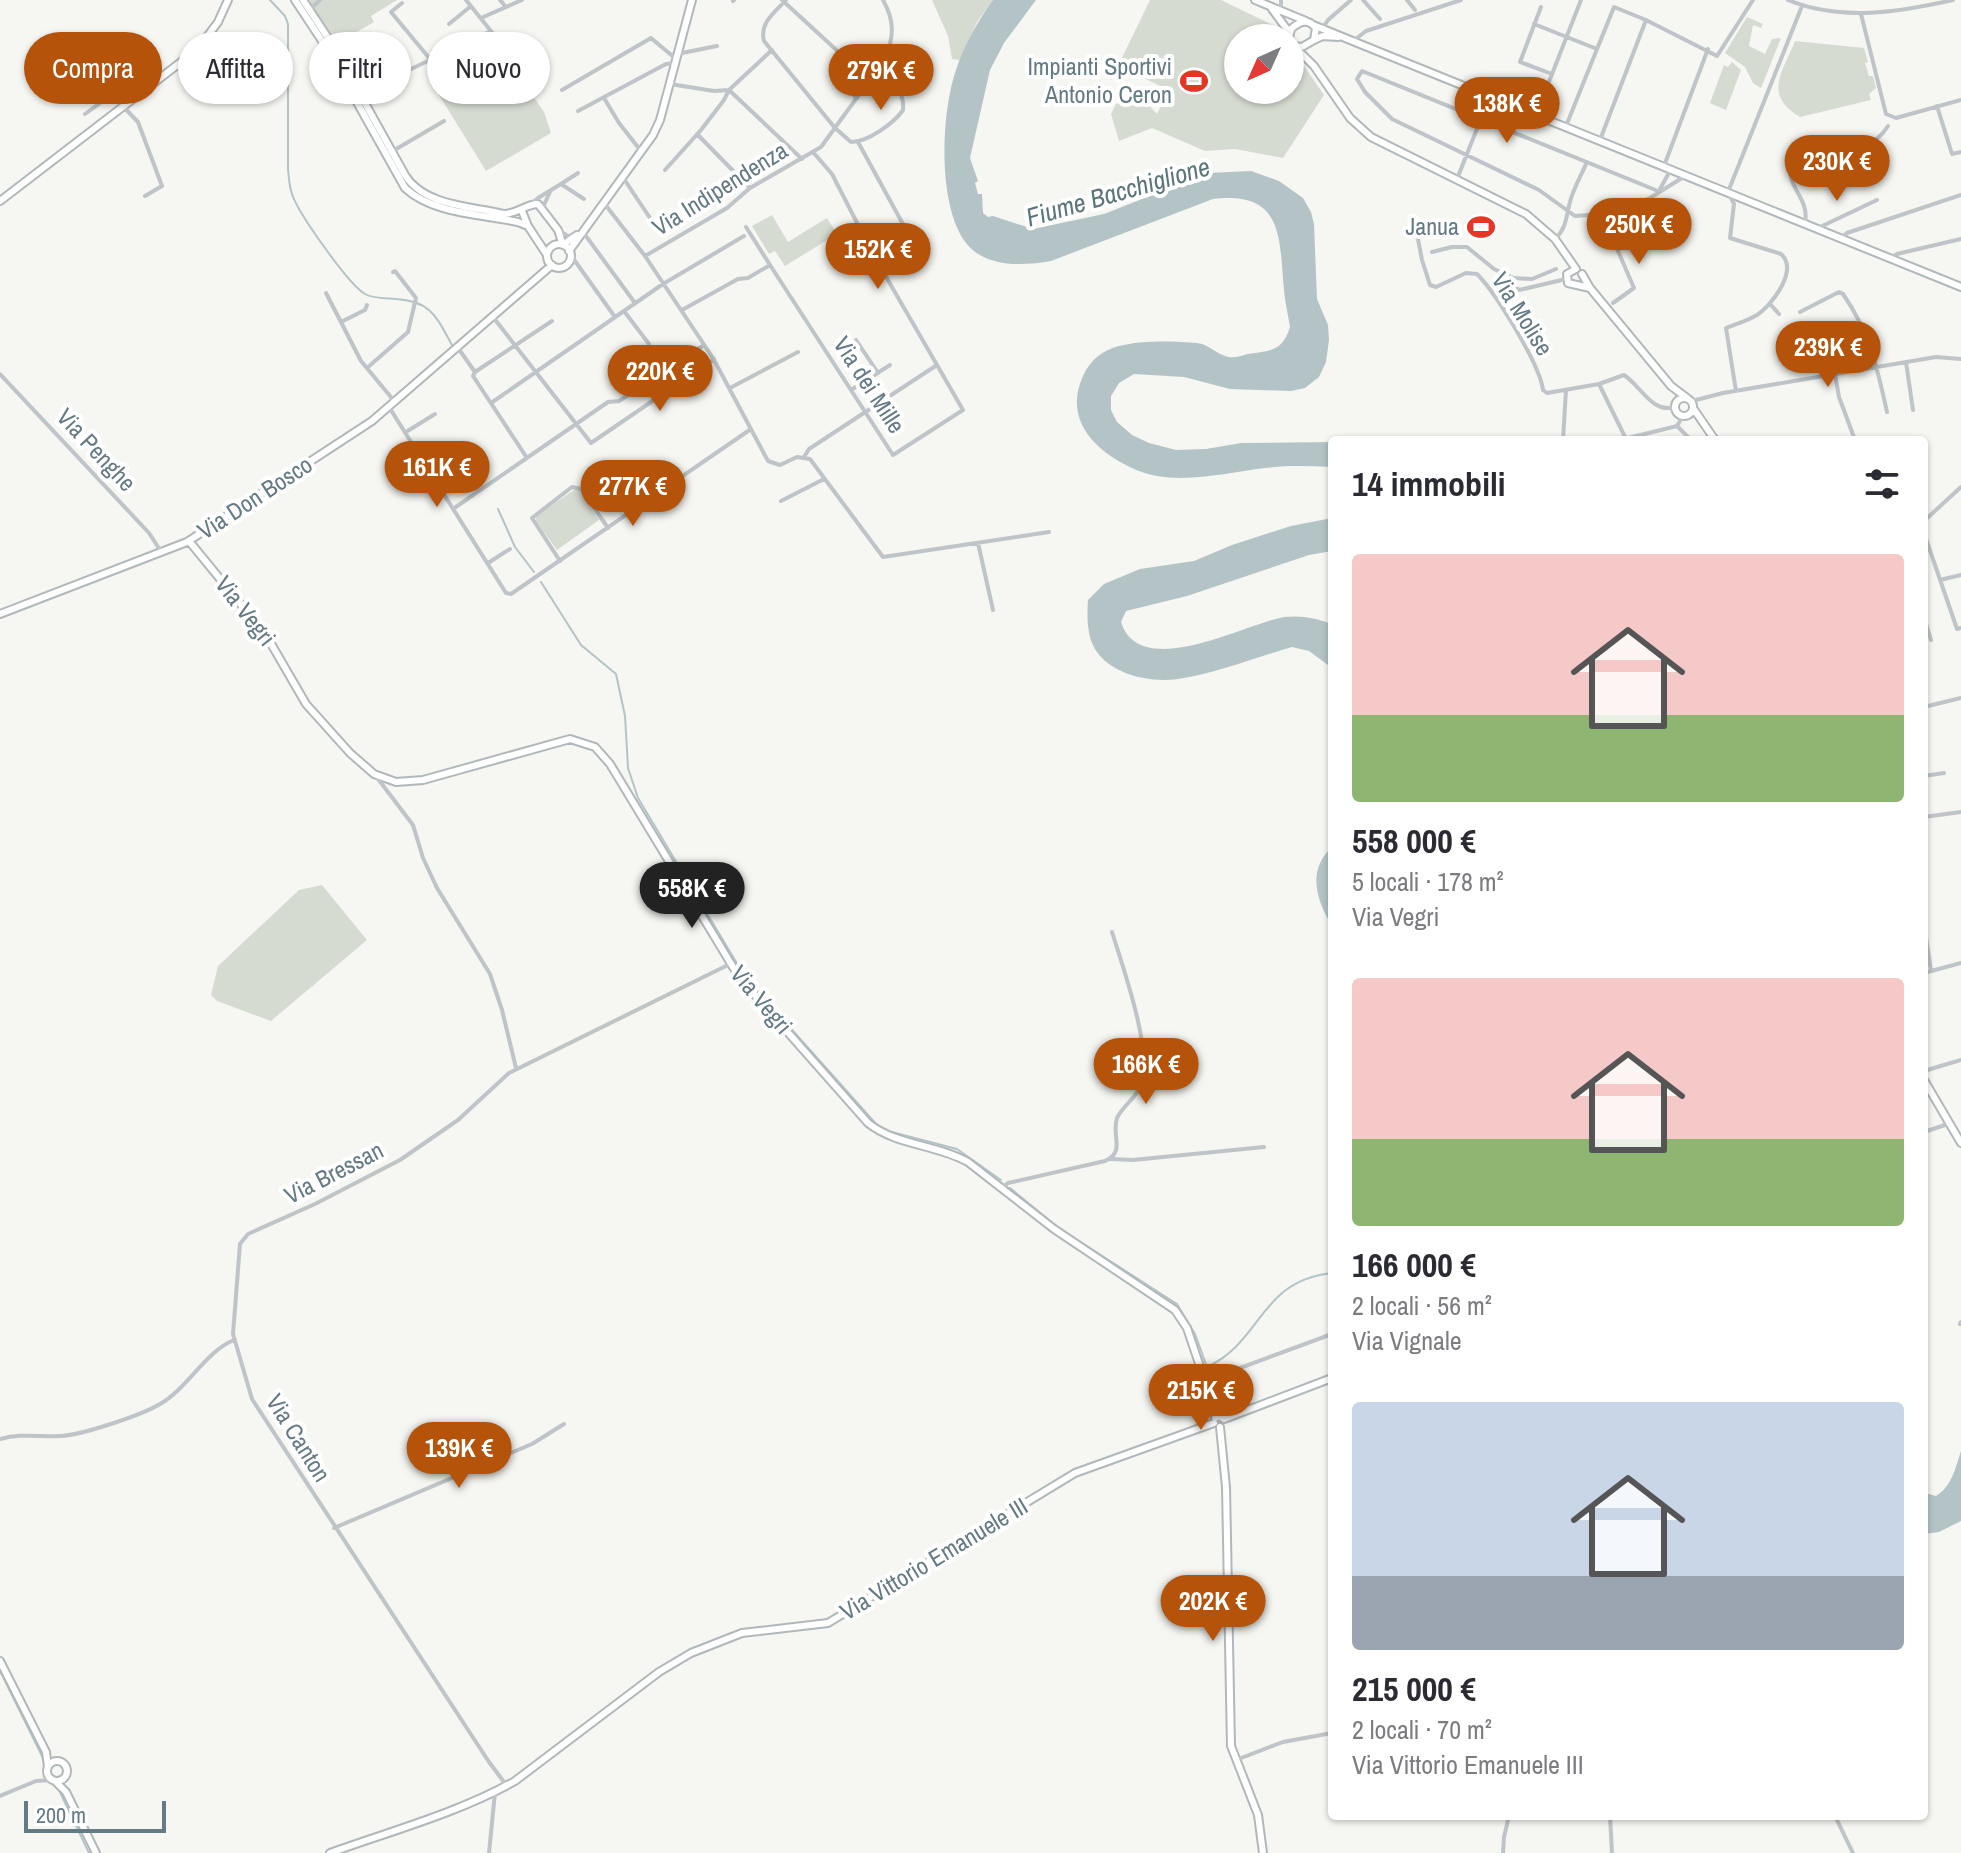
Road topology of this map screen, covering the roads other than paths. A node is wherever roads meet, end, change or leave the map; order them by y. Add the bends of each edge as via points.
1 (228, 0) edge
2 (295, 0) edge
3 (303, 0) edge
4 (320, 0) edge
5 (466, 0) edge
6 (500, 0) edge
7 (522, 0) edge
8 (692, 0) edge
9 (883, 0) edge
10 (1281, 0) edge
11 (1351, 0) edge
12 (1363, 0) edge
13 (1407, 0) edge
14 (1461, 0) edge
15 (1581, 0) edge
16 (1753, 0) edge
17 (1788, 0) edge
18 (1953, 0) edge
19 (784, 1) edge
20 (1454, 1) edge
21 (1259, 2) edge
22 (402, 3) dead end
23 (471, 6) junction
24 (1802, 6) junction
25 (506, 7) junction
26 (1541, 7) dead end
27 (1415, 10) dead end
28 (307, 11) junction
29 (1281, 11) junction
30 (1861, 14) junction
31 (481, 18) junction
32 (1380, 19) dead end
33 (1328, 20) junction
34 (1646, 20) junction
35 (1309, 23) junction
36 (449, 24) dead end
37 (1283, 24) edge
38 (1304, 24) edge
39 (1534, 24) junction
40 (1322, 29) junction
41 (491, 31) edge
42 (1567, 37) junction
43 (1345, 39) junction
44 (1313, 40) junction
45 (1353, 41) junction
46 (680, 44) junction
47 (717, 46) dead end
48 (1304, 46) edge
49 (1597, 49) junction
50 (1708, 49) junction
51 (688, 50) junction
52 (772, 50) junction
53 (1304, 54) edge
54 (427, 55) edge
55 (842, 55) junction
56 (676, 59) junction
57 (427, 61) edge
58 (1313, 65) junction
59 (411, 69) dead end
60 (877, 71) junction
61 (1552, 74) junction
62 (869, 81) junction
63 (670, 84) junction
64 (562, 90) dead end
65 (729, 90) junction
66 (1490, 96) junction
67 (604, 98) junction
68 (857, 98) junction
69 (1961, 100) edge
70 (124, 106) junction
71 (1937, 106) junction
72 (578, 111) dead end
73 (85, 114) dead end
74 (1536, 115) junction
75 (1481, 119) junction
76 (444, 121) dead end
77 (1566, 126) junction
78 (1888, 126) dead end
79 (835, 128) junction
80 (697, 134) junction
81 (1600, 140) junction
82 (858, 142) junction
83 (641, 151) junction
84 (813, 152) junction
85 (1961, 152) edge
86 (388, 153) junction
87 (1468, 156) junction
88 (802, 159) junction
89 (1586, 164) junction
90 (1667, 168) junction
91 (665, 170) dead end
92 (578, 173) dead end
93 (1683, 174) junction
94 (622, 176) junction
95 (1457, 180) junction
96 (561, 184) junction
97 (750, 188) junction
98 (551, 191) junction
99 (1658, 191) junction
100 (1728, 192) junction
101 (1961, 195) edge
102 (145, 196) dead end
103 (584, 199) dead end
104 (1877, 200) dead end
105 (0, 201) edge
106 (1747, 201) junction
107 (604, 202) junction
108 (532, 204) junction
109 (543, 207) junction
110 (522, 211) junction
111 (1734, 211) junction
112 (1569, 213) junction
113 (1602, 214) junction
114 (1805, 223) junction
115 (654, 224) dead end
116 (528, 226) junction
117 (746, 227) dead end
118 (1818, 229) junction
119 (558, 230) junction
120 (581, 232) junction
121 (1417, 234) dead end
122 (744, 236) dead end
123 (1841, 238) junction
124 (1555, 239) junction
125 (1961, 239) edge
126 (563, 245) junction
127 (570, 252) junction
128 (1432, 252) dead end
129 (547, 255) junction
130 (645, 256) junction
131 (874, 256) junction
132 (1891, 258) junction
133 (552, 265) junction
134 (567, 265) junction
135 (770, 265) junction
136 (579, 269) junction
137 (1556, 269) dead end
138 (393, 272) dead end
139 (1573, 274) junction
140 (1514, 278) junction
141 (663, 284) junction
142 (1578, 285) junction
143 (1961, 287) edge
144 (1590, 288) junction
145 (326, 293) dead end
146 (635, 303) junction
147 (1613, 303) dead end
148 (1770, 304) junction
149 (367, 305) dead end
150 (624, 311) junction
151 (681, 311) junction
152 (1800, 312) dead end
153 (1779, 314) dead end
154 (493, 317) junction
155 (615, 317) junction
156 (552, 321) dead end
157 (341, 322) junction
158 (856, 340) dead end
159 (649, 344) dead end
160 (704, 345) junction
161 (516, 346) junction
162 (458, 348) junction
163 (798, 352) dead end
164 (714, 359) junction
165 (1961, 359) edge
166 (1906, 362) junction
167 (890, 365) dead end
168 (937, 365) junction
169 (1877, 366) junction
170 (367, 368) junction
171 (475, 372) junction
172 (536, 373) junction
173 (878, 373) junction
174 (1835, 373) junction
175 (0, 374) edge
176 (1599, 384) junction
177 (1671, 386) junction
178 (730, 388) junction
179 (851, 390) junction
180 (1566, 390) junction
181 (1736, 391) junction
182 (1690, 402) junction
183 (491, 403) junction
184 (392, 404) junction
185 (1676, 405) junction
186 (1913, 410) dead end
187 (865, 411) junction
188 (1887, 412) dead end
189 (435, 414) dead end
190 (1684, 416) junction
191 (1702, 423) junction
192 (577, 424) junction
193 (1677, 426) junction
194 (751, 429) junction
195 (406, 432) junction
196 (1563, 436) edge
197 (1622, 436) edge
198 (1638, 436) edge
199 (1687, 436) edge
200 (1712, 436) edge
201 (1854, 436) edge
202 (453, 457) dead end
203 (804, 457) junction
204 (527, 458) junction
205 (631, 462) dead end
206 (430, 472) junction
207 (824, 479) junction
208 (1961, 487) edge
209 (781, 501) dead end
210 (453, 509) junction
211 (633, 511) junction
212 (1928, 517) edge
213 (608, 528) junction
214 (1049, 532) dead end
215 (189, 541) junction
216 (978, 543) junction
217 (1928, 545) edge
218 (510, 549) dead end
219 (162, 553) junction
220 (560, 561) junction
221 (488, 564) junction
222 (1961, 575) edge
223 (1940, 580) junction
224 (993, 610) dead end
225 (0, 614) edge
226 (1959, 629) edge
227 (1928, 630) edge
228 (1931, 640) dead end
229 (1961, 698) edge
230 (1928, 706) edge
231 (1944, 773) dead end
232 (374, 774) junction
233 (1928, 775) edge
234 (1961, 812) edge
235 (1928, 816) edge
236 (1112, 932) dead end
237 (1928, 950) edge
238 (1961, 963) edge
239 (730, 964) junction
240 (1931, 971) junction
241 (1928, 972) edge
242 (1961, 1060) edge
243 (516, 1068) junction
244 (1928, 1070) edge
245 (1928, 1087) edge
246 (1949, 1123) junction
247 (1928, 1131) edge
248 (1960, 1139) edge
249 (1264, 1147) dead end
250 (1111, 1159) junction
251 (1002, 1188) junction
252 (1328, 1335) edge
253 (234, 1340) junction
254 (1328, 1380) edge
255 (1205, 1381) junction
256 (1219, 1422) junction
257 (564, 1424) dead end
258 (0, 1439) edge
259 (334, 1528) junction
260 (0, 1661) edge
261 (1328, 1734) edge
262 (46, 1752) junction
263 (1236, 1760) junction
264 (59, 1761) junction
265 (48, 1768) junction
266 (65, 1778) junction
267 (36, 1781) junction
268 (54, 1781) junction
269 (507, 1786) junction
270 (66, 1792) junction
271 (495, 1792) junction
272 (0, 1796) edge
273 (1508, 1820) edge
274 (1610, 1820) edge
275 (1837, 1820) edge
276 (96, 1853) edge
277 (330, 1853) edge
278 (489, 1853) edge
279 (1263, 1853) edge
280 (1503, 1853) edge
281 (1612, 1853) edge
282 (1853, 1853) edge

1 - 70 street via 198,49
2 - 28 street
3 - 28 street
4 - 28 street
5 - 23 street
6 - 25 street
7 - 25 street
8 - 46 street
9 - 60 street, Via Indipendenza via 894,27
10 - 29 street
11 - 33 street
12 - 32 street
13 - 27 street
14 - 20 street
15 - 42 street
16 - 50 street via 1719,55
17 - 24 street
18 - 30 street
19 - 52 street via 762,33
19 - 55 street
20 - 45 street via 1366,31
21 - 29 street
21 - 37 street
22 - 54 street via 391,12
23 - 31 street
23 - 36 street
24 - 30 street
24 - 100 street
25 - 31 street
26 - 39 street
28 - 86 street
29 - 35 street
30 - 71 street via 1886,114 1896,118
31 - 41 street
33 - 35 street
33 - 40 street
33 - 43 street via 1329,29
34 - 49 street via 1614,7
34 - 50 street
34 - 81 street
35 - 38 street
35 - 40 street
35 - 44 street
39 - 42 street
39 - 61 street via 1520,62
40 - 43 street
40 - 44 street
42 - 49 street
42 - 61 street
43 - 44 street
43 - 45 street
44 - 48 street
44 - 58 street
45 - 66 street
46 - 51 street
46 - 56 street
47 - 51 street
49 - 77 street
50 - 90 street
51 - 56 street
52 - 65 street
52 - 79 street
53 - 58 street
55 - 62 street
55 - 68 street via 838,79
56 - 63 street
56 - 64 street via 651,38
56 - 67 street
57 - 59 street
58 - 95 street via 1350,118 1371,137
60 - 62 street, Via Indipendenza
60 - 82 street via 900,90 903,110
61 - 74 street
62 - 68 street, Via Indipendenza
63 - 65 street
63 - 83 street via 660,120
65 - 80 street
65 - 88 street
66 - 74 street
66 - 75 street
67 - 72 street
67 - 83 street
68 - 79 street, Via Indipendenza
69 - 71 street
70 - 73 street via 110,97
70 - 102 street via 138,122 162,185
70 - 105 street
71 - 85 street via 1952,154
74 - 77 street
75 - 87 street
75 - 87 street via 1362,71 1357,79 1392,119
75 - 89 street
76 - 86 street
77 - 81 street
78 - 114 street via 1862,147 1791,166 1791,178 1806,208
79 - 82 street
79 - 84 street, Via Indipendenza
80 - 91 street
80 - 97 street
81 - 90 street
82 - 131 street via 910,237
83 - 94 street
84 - 88 street, Via Indipendenza
84 - 131 street via 832,174
86 - 110 street via 420,192 504,214
86 - 116 street via 405,188 417,198
87 - 95 street
87 - 112 street via 1539,190
88 - 97 street, Via Indipendenza
89 - 99 street
89 - 112 street
90 - 93 street
90 - 99 street
92 - 96 street
93 - 99 street
93 - 100 street
94 - 107 street
94 - 115 street
95 - 124 street via 1526,214
96 - 98 street
96 - 103 street
97 - 130 street, Via Indipendenza via 727,208
98 - 108 street
98 - 109 street
99 - 113 street via 1643,202
100 - 106 street
100 - 111 street
101 - 123 street
104 - 118 street
106 - 111 street
106 - 114 street
107 - 120 street
107 - 130 street
108 - 109 street
108 - 110 street
109 - 119 street
110 - 116 street
111 - 148 street via 1730,238 1781,254 1787,261 1785,277
112 - 113 street
112 - 124 street
113 - 147 street via 1634,288
114 - 118 street
116 - 129 street
117 - 135 street, Via dei Mille
118 - 123 street
119 - 120 street via 568,236
119 - 126 street
120 - 126 street
120 - 127 street
120 - 146 street
121 - 180 street, Via Molise via 1430,285 1477,274 1502,307 1540,374 1543,390
122 - 141 street
123 - 132 street
124 - 139 street
125 - 132 street
126 - 127 street
126 - 129 street via 552,246
127 - 134 street
127 - 136 street
128 - 140 street via 1467,247
129 - 133 street
130 - 141 street
131 - 168 street
132 - 143 street
133 - 134 street
133 - 154 street, Via Don Bosco
134 - 136 street
135 - 151 street
135 - 179 street, Via dei Mille
136 - 155 street
137 - 140 street via 1532,279
138 - 170 street via 416,300 405,336
139 - 140 street via 1519,290
139 - 142 street via 1582,282
139 - 142 street via 1570,285
139 - 144 street
141 - 146 street
141 - 151 street
142 - 144 street
144 - 177 street
145 - 157 street
146 - 150 street
148 - 153 street
148 - 181 street via 1753,317 1725,325
149 - 157 street
150 - 155 street
150 - 159 street
151 - 160 street
152 - 169 street via 1843,294 1864,325
154 - 161 street
154 - 162 street, Via Don Bosco
155 - 172 street
156 - 161 street
157 - 170 street
158 - 173 street
160 - 164 street
160 - 192 street
161 - 171 street
161 - 172 street
162 - 171 street
162 - 184 street, Via Don Bosco
163 - 178 street
164 - 178 street
164 - 192 street via 591,443
165 - 166 street
166 - 169 street
166 - 186 street
167 - 173 street
168 - 187 street
168 - 187 street, Via dei Mille via 963,410 893,455
169 - 174 street
169 - 188 street
170 - 184 street
171 - 183 street
172 - 183 street
172 - 192 street
173 - 179 street
174 - 181 street
174 - 201 street
175 - 219 street, Via Penghe
176 - 180 street
176 - 185 street via 1624,375 1658,407
176 - 197 street
177 - 182 street
177 - 185 street
178 - 194 street
179 - 187 street, Via dei Mille
180 - 196 street
181 - 182 street
182 - 185 street via 1681,398
182 - 190 street via 1691,413
182 - 191 street
183 - 204 street
184 - 195 street
184 - 215 street, Via Don Bosco
185 - 190 street
187 - 203 street
189 - 195 street
190 - 191 street
190 - 193 street
191 - 200 street
192 - 204 street
193 - 198 street
193 - 199 street
194 - 203 street via 775,465
194 - 211 street
195 - 206 street
202 - 206 street
203 - 207 street
204 - 210 street
205 - 211 street via 610,475
206 - 210 street
207 - 209 street
207 - 216 street via 883,557
208 - 212 street
210 - 221 street
211 - 213 street
213 - 220 street
213 - 220 street via 581,489 572,487 532,518
214 - 216 street
215 - 219 street, Via Don Bosco
215 - 232 street, Via Vegri via 266,635 306,704
216 - 224 street
217 - 223 street
218 - 221 street
219 - 225 street, Via Don Bosco
220 - 221 street via 515,593 506,593
222 - 223 street
223 - 226 street
227 - 228 street
229 - 230 street
231 - 233 street
232 - 239 street, Via Vegri via 409,783 557,741 578,739 595,747
232 - 243 street via 413,825 437,888 490,974
234 - 235 street
236 - 250 street via 1134,1001 1144,1075 1118,1118 1117,1151
237 - 240 street
238 - 240 street
239 - 243 street, Via Bressan
239 - 251 street, Via Vegri via 878,1131 954,1154
240 - 241 street
242 - 244 street
243 - 253 street, Via Bressan via 447,1129 400,1160 245,1237 239,1251
245 - 246 street
246 - 247 street
246 - 248 street
249 - 250 street
250 - 251 street
251 - 255 street, Via Vegri via 1175,1310 1187,1328
252 - 255 street
253 - 258 street via 153,1408 72,1435
253 - 259 street, Via Canton via 257,1409
254 - 256 street, Via Vittorio Emanuele III
255 - 256 street, Via Vegri
256 - 263 street, Via Vegri via 1226,1487 1231,1746
256 - 269 street, Via Vittorio Emanuele III via 1075,1473 828,1623 742,1633 691,1653
257 - 259 street via 532,1444
259 - 269 street, Via Canton
260 - 262 street
261 - 263 street via 1283,1742
262 - 264 street
262 - 265 street
263 - 279 street, Via Vegri via 1258,1815
264 - 265 street
264 - 266 street via 67,1768
265 - 267 street
265 - 268 street
266 - 268 street
266 - 270 street
267 - 268 street
267 - 272 street
268 - 270 street
269 - 271 street, Via Vittorio Emanuele III
270 - 276 street
271 - 277 street, Via Vittorio Emanuele III
271 - 278 street
273 - 280 street
274 - 281 street
275 - 282 street

